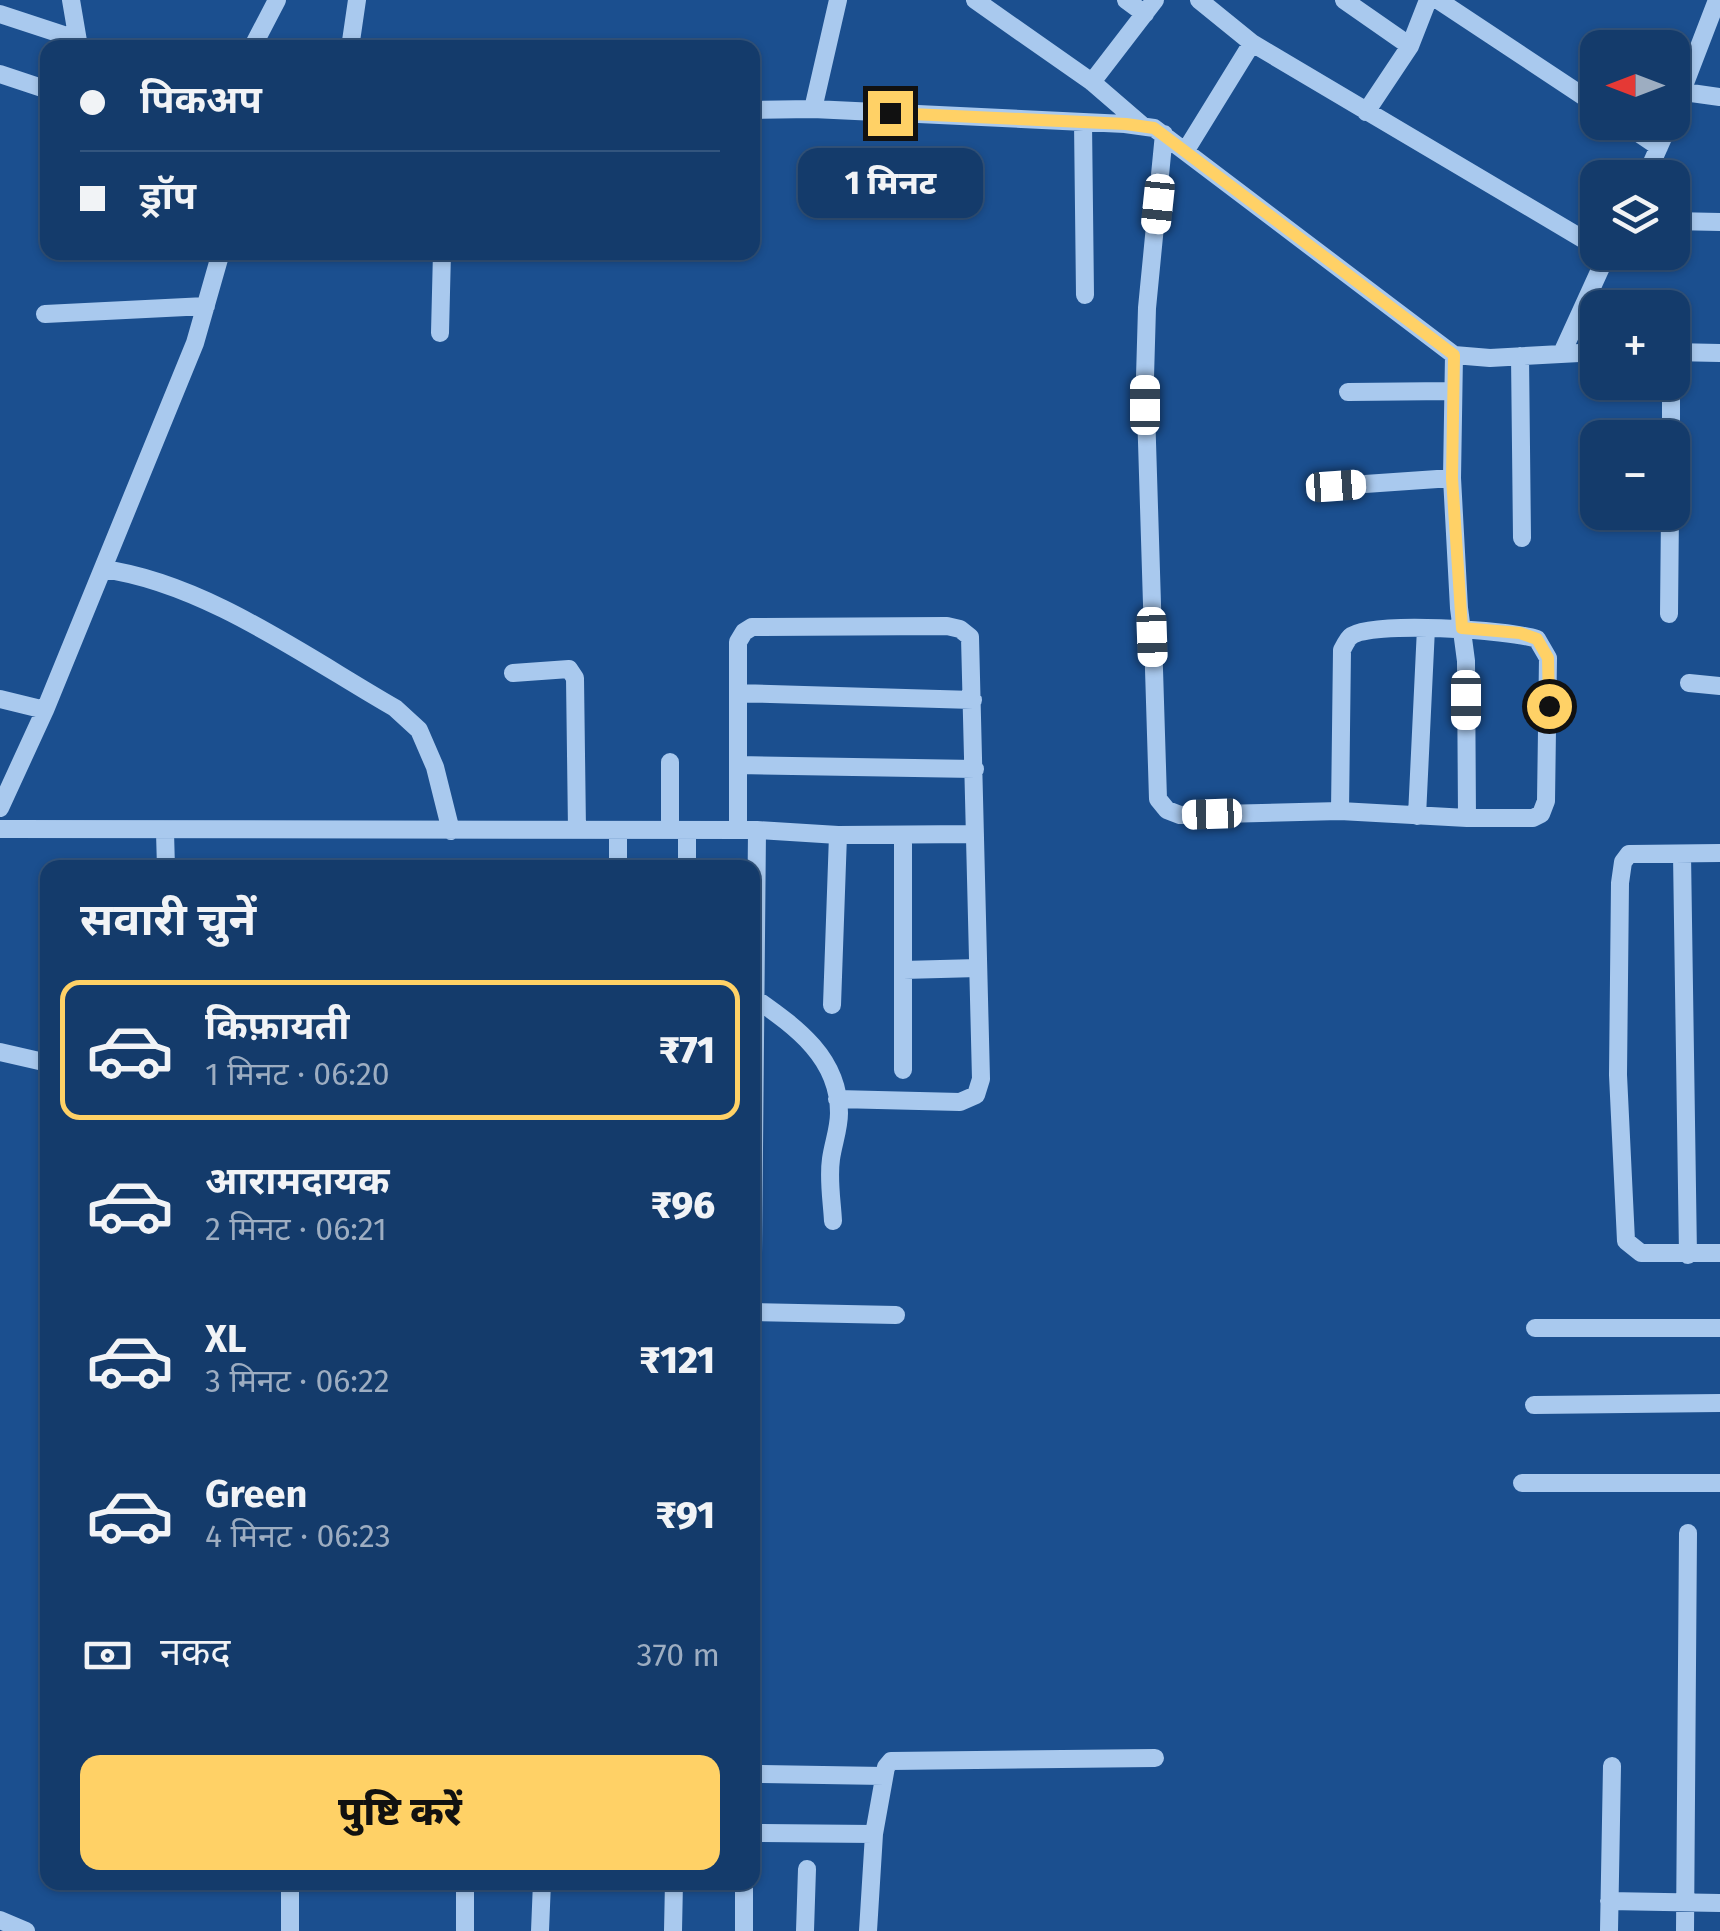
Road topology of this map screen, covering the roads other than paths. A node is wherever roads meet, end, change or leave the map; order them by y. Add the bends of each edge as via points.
1 (70, 0) edge
2 (277, 0) edge
3 (357, 0) edge
4 (838, 0) edge
5 (975, 0) edge
6 (1126, 0) edge
7 (1198, 0) edge
8 (1344, 0) edge
9 (1428, 0) edge
10 (1438, 0) edge
11 (1717, 0) edge
12 (1150, 7) edge
13 (0, 14) edge
14 (70, 40) edge
15 (77, 40) edge
16 (256, 40) edge
17 (351, 40) edge
18 (1252, 43) junction
19 (1410, 46) junction
20 (0, 74) edge
21 (1690, 75) edge
22 (1092, 82) junction
23 (40, 87) edge
24 (1690, 93) edge
25 (1580, 94) edge
26 (1720, 98) edge
27 (813, 109) junction
28 (760, 110) edge
29 (1366, 112) junction
30 (1083, 122) junction
31 (1144, 126) junction
32 (1164, 134) junction
33 (1649, 140) edge
34 (1662, 140) edge
35 (1659, 147) junction
36 (1186, 150) junction
37 (1653, 160) edge
38 (1690, 221) edge
39 (1720, 222) edge
40 (1580, 237) edge
41 (219, 260) edge
42 (442, 260) edge
43 (1599, 270) edge
44 (1085, 295) dead end
45 (206, 306) junction
46 (46, 314) dead end
47 (440, 333) dead end
48 (1580, 352) edge
49 (1690, 352) edge
50 (1562, 353) junction
51 (1720, 353) edge
52 (1454, 355) junction
53 (1520, 356) junction
54 (1348, 392) dead end
55 (1452, 392) junction
56 (1452, 478) junction
57 (1336, 486) dead end
58 (1670, 530) edge
59 (1522, 538) dead end
60 (103, 569) junction
61 (1669, 614) dead end
62 (1426, 628) junction
63 (1462, 628) junction
64 (513, 673) dead end
65 (1688, 683) dead end
66 (1720, 686) edge
67 (738, 693) junction
68 (0, 699) edge
69 (973, 700) junction
70 (45, 710) junction
71 (670, 762) dead end
72 (738, 765) junction
73 (974, 770) junction
74 (0, 808) edge
75 (1340, 811) junction
76 (1417, 816) junction
77 (1466, 818) junction
78 (0, 829) edge
79 (578, 830) junction
80 (618, 830) junction
81 (678, 830) junction
82 (748, 830) junction
83 (451, 831) junction
84 (164, 832) junction
85 (838, 834) junction
86 (903, 834) junction
87 (976, 834) junction
88 (1720, 853) edge
89 (1682, 854) junction
90 (166, 860) edge
91 (618, 860) edge
92 (684, 860) edge
93 (749, 860) edge
94 (978, 968) junction
95 (903, 970) junction
96 (760, 1002) edge
97 (832, 1005) dead end
98 (0, 1052) edge
99 (40, 1061) edge
100 (903, 1070) dead end
101 (837, 1099) junction
102 (833, 1222) dead end
103 (1720, 1253) edge
104 (1688, 1255) junction
105 (760, 1312) edge
106 (896, 1315) dead end
107 (1535, 1328) dead end
108 (1720, 1328) edge
109 (1720, 1403) edge
110 (1534, 1404) dead end
111 (1522, 1482) dead end
112 (1720, 1482) edge
113 (1688, 1533) dead end
114 (1155, 1758) dead end
115 (1612, 1766) dead end
116 (760, 1774) edge
117 (884, 1776) junction
118 (760, 1833) edge
119 (874, 1834) junction
120 (807, 1869) dead end
121 (290, 1890) edge
122 (465, 1890) edge
123 (542, 1890) edge
124 (674, 1890) edge
125 (744, 1890) edge
126 (1609, 1901) junction
127 (1686, 1902) junction
128 (1720, 1902) edge
129 (0, 1920) edge
130 (26, 1931) edge
131 (290, 1931) edge
132 (465, 1931) edge
133 (540, 1931) edge
134 (674, 1931) edge
135 (744, 1931) edge
136 (805, 1931) edge
137 (868, 1931) edge
138 (1609, 1931) edge
139 (1685, 1931) edge

1 - 15 street
2 - 16 street
3 - 17 street
4 - 27 street
5 - 22 street
6 - 12 street
7 - 18 street
8 - 19 street
9 - 19 street
10 - 25 street
11 - 21 street
12 - 22 street
13 - 14 street
18 - 29 street
18 - 36 street
19 - 29 street
20 - 23 street
22 - 31 street
24 - 26 street
27 - 28 street
27 - 30 street
29 - 40 street
30 - 31 street
30 - 44 street
31 - 32 street
32 - 36 street
32 - 75 street via 1145,378 1158,798 1180,815
33 - 35 street
34 - 35 street
35 - 37 street
36 - 52 street
38 - 39 street
41 - 45 street
42 - 47 street
43 - 50 street
45 - 46 street
45 - 60 street
48 - 50 street
49 - 51 street
50 - 53 street
52 - 53 street
52 - 55 street
53 - 59 street
54 - 55 street
55 - 56 street
56 - 57 street
56 - 63 street
58 - 61 street
60 - 70 street
60 - 83 street via 203,597 396,708 419,730 436,768
62 - 63 street
62 - 75 street via 1361,631 1342,650
62 - 76 street
63 - 77 street
63 - 77 street via 1537,639 1550,674 1541,814 1524,820
64 - 79 street via 560,668 574,678
65 - 66 street
67 - 69 street
67 - 69 street via 738,642 752,627 947,626 970,637
67 - 72 street
68 - 70 street
69 - 73 street
70 - 74 street
71 - 81 street
72 - 73 street
72 - 82 street
73 - 87 street
75 - 76 street
76 - 77 street
78 - 84 street
79 - 80 street
79 - 83 street
80 - 81 street
80 - 91 street
81 - 82 street
81 - 92 street
82 - 85 street
82 - 93 street
83 - 84 street
84 - 90 street
85 - 86 street
85 - 97 street
86 - 87 street
86 - 95 street
87 - 94 street
88 - 89 street
89 - 104 street
89 - 104 street via 1630,854 1624,862 1618,1074 1626,1241 1640,1253
94 - 95 street
94 - 101 street via 976,1095 960,1102
95 - 100 street
96 - 101 street via 811,1041
98 - 99 street
101 - 102 street
103 - 104 street
105 - 106 street
107 - 108 street
109 - 110 street
111 - 112 street
113 - 127 street
114 - 117 street via 904,1760 891,1762
115 - 126 street
116 - 117 street
117 - 119 street
118 - 119 street
119 - 137 street
120 - 136 street
121 - 131 street
122 - 132 street
123 - 133 street
124 - 134 street
125 - 135 street
126 - 127 street
126 - 138 street
127 - 128 street
127 - 139 street
129 - 130 street

